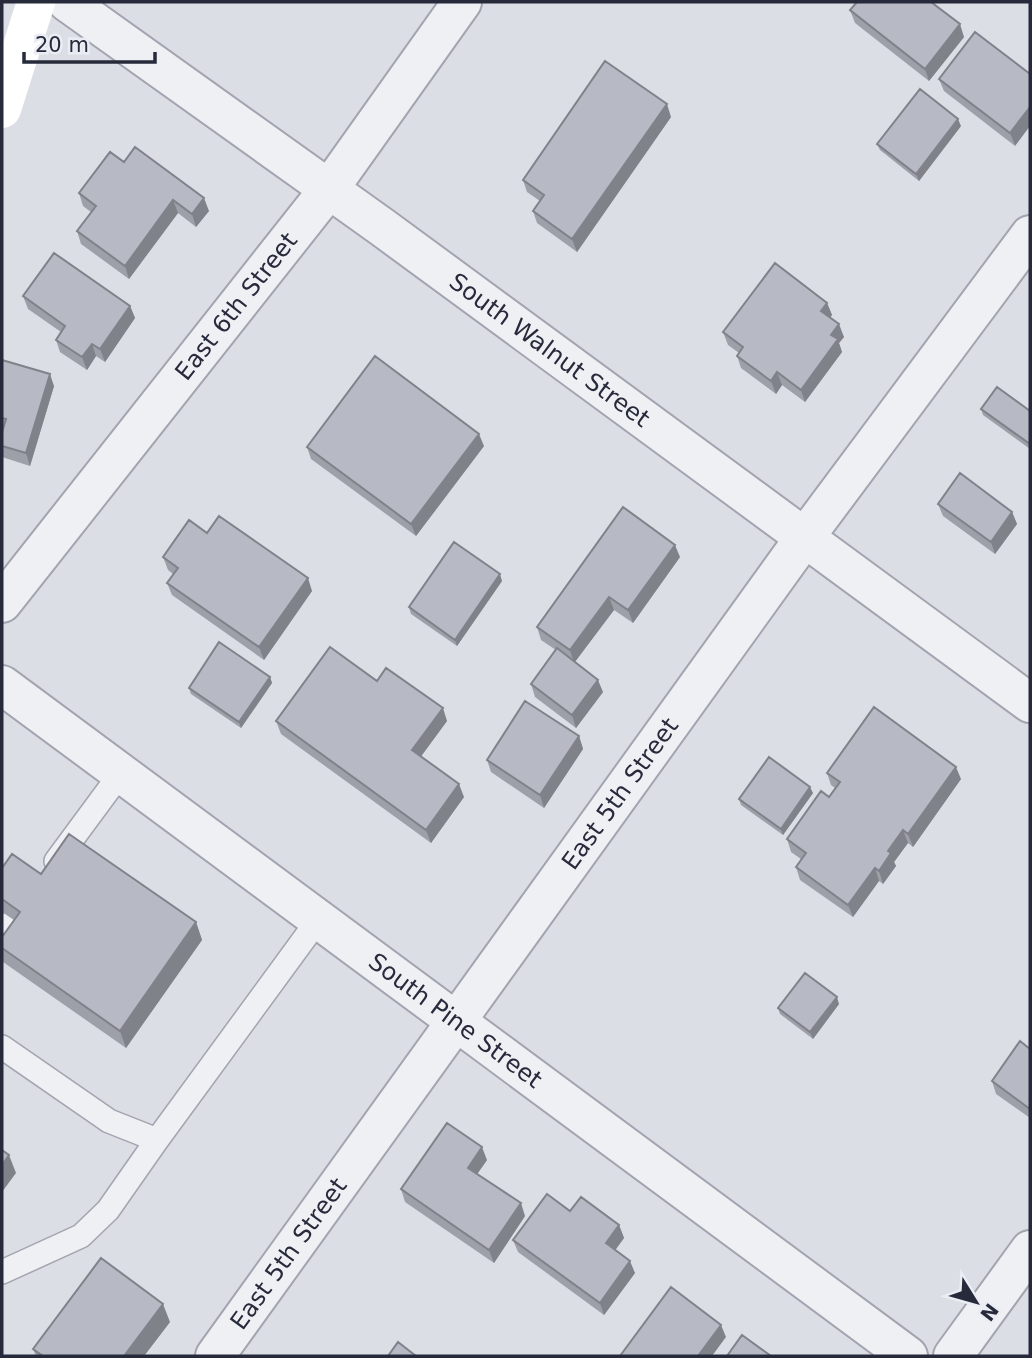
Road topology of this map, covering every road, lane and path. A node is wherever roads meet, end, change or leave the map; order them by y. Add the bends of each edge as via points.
1 (36, 2) edge
2 (67, 2) edge
3 (462, 2) edge
4 (2, 109) edge
5 (329, 188) junction
6 (1030, 235) edge
7 (805, 537) junction
8 (2, 603) edge
9 (2, 685) edge
10 (1030, 703) edge
11 (121, 773) junction
12 (318, 920) junction
13 (2, 936) edge
14 (457, 1021) junction
15 (2, 1047) edge
16 (157, 1140) junction
17 (1030, 1250) edge
18 (2, 1272) edge
19 (215, 1356) edge
20 (908, 1356) edge
21 (953, 1356) edge

1 - 4 street
2 - 5 street, South Walnut Street
3 - 5 street, East 6th Street
5 - 7 street, South Walnut Street
5 - 8 street, East 6th Street
6 - 7 street, East 5th Street
7 - 10 street, South Walnut Street
7 - 14 street, East 5th Street
9 - 11 street, South Pine Street
11 - 12 street, South Pine Street
11 - 13 lane
12 - 14 street, South Pine Street
12 - 16 lane
14 - 19 street, East 5th Street
14 - 20 street, South Pine Street
15 - 16 lane via 109,1121
16 - 18 lane via 108,1210 81,1236
17 - 21 street

